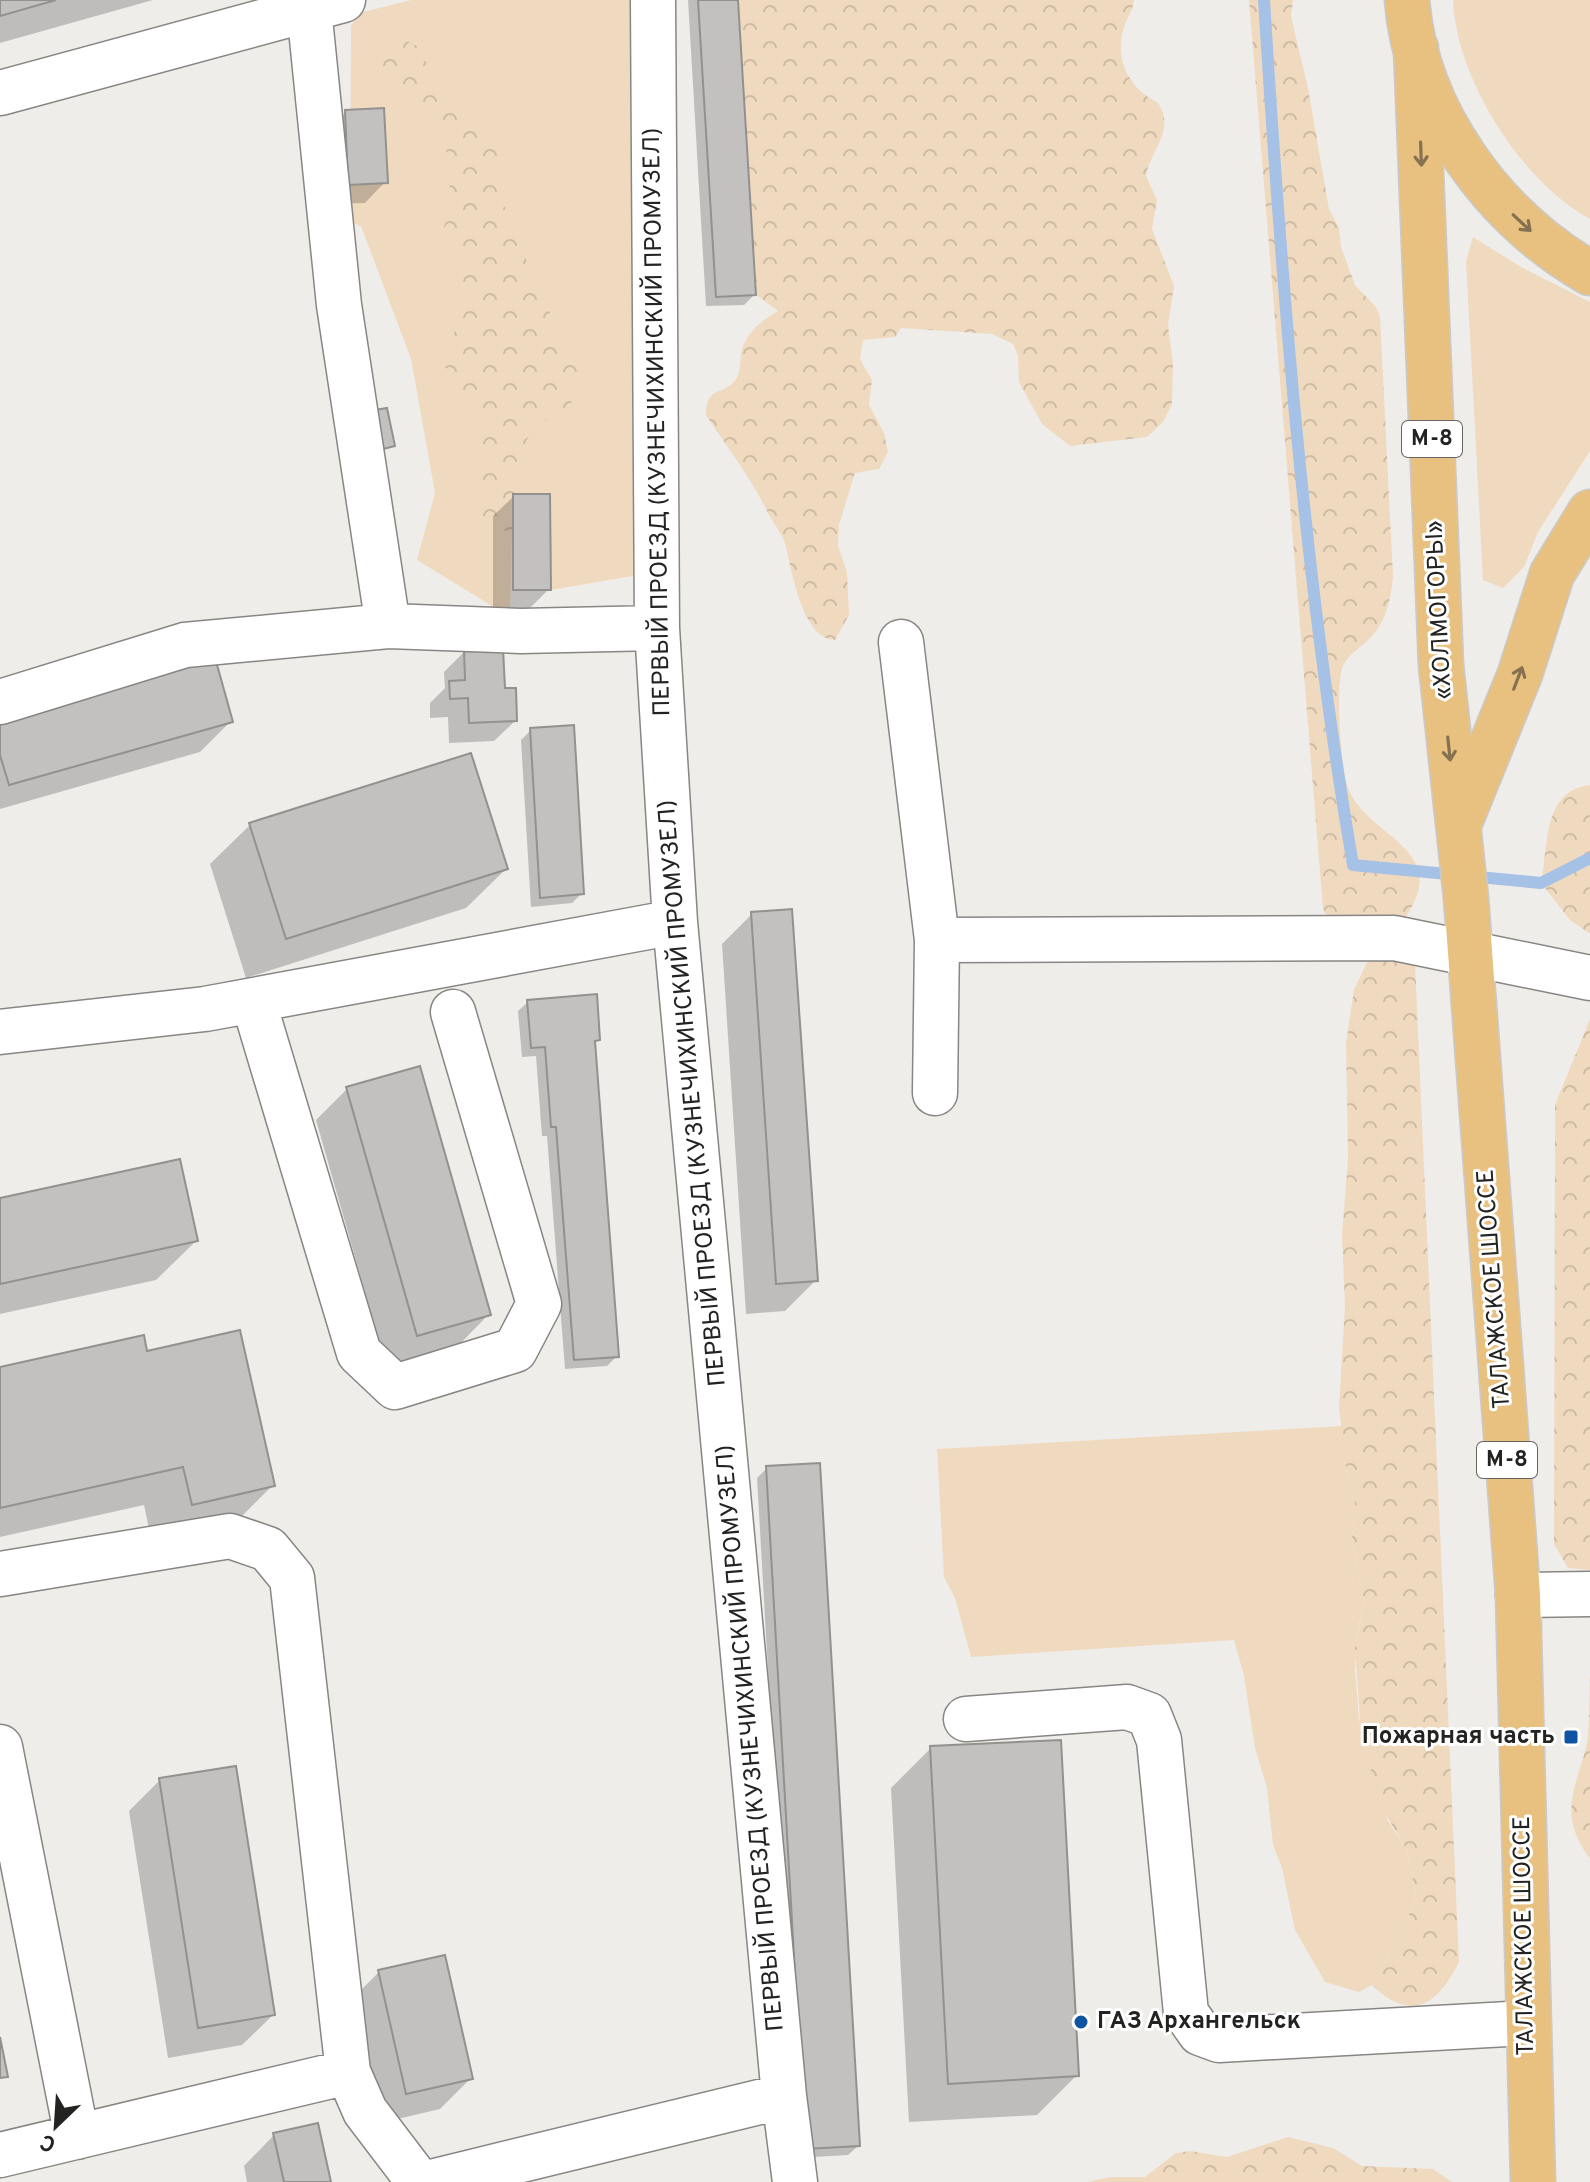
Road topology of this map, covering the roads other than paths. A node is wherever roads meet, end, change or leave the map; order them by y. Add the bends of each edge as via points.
1 (653, 0) edge
2 (1407, 0) edge
3 (326, 5) edge
4 (1416, 48) junction
5 (0, 93) edge
6 (1590, 273) edge
7 (1590, 512) edge
8 (388, 626) junction
9 (657, 628) junction
10 (901, 642) dead end
11 (0, 702) edge
12 (1462, 862) junction
13 (675, 922) junction
14 (937, 940) junction
15 (1469, 953) junction
16 (1590, 978) edge
17 (253, 1000) junction
18 (453, 1012) dead end
19 (0, 1032) edge
20 (935, 1093) dead end
21 (0, 1574) edge
22 (1590, 1594) edge
23 (1518, 1595) junction
24 (966, 1719) dead end
25 (0, 1747) edge
26 (1527, 2023) junction
27 (348, 2072) junction
28 (784, 2096) junction
29 (77, 2137) junction
30 (0, 2155) edge
31 (419, 2182) edge
32 (431, 2182) edge
33 (795, 2182) edge
34 (1533, 2182) edge

1 - 9 street, ПЕРВЫЙ ПРОЕЗД (КУЗНЕЧИХИНСКИЙ ПРОМУЗЕЛ)
2 - 4 main road, «ХОЛМОГОРЫ» / М-8
3 - 5 street
3 - 8 street via 339,305
4 -> 6 main road, «ХОЛМОГОРЫ» / М-8 via 1437,107 1478,175 1524,226
4 -> 12 main road, «ХОЛМОГОРЫ» / М-8 via 1441,665
12 -> 7 main road, М-8 via 1552,574
8 - 9 street via 521,631
8 - 11 street via 185,645
9 - 13 street, ПЕРВЫЙ ПРОЕЗД (КУЗНЕЧИХИНСКИЙ ПРОМУЗЕЛ)
10 - 14 street
12 - 15 main road, ТАЛАЖСКОЕ ШОССЕ / М-8
13 - 17 street
13 - 28 street, ПЕРВЫЙ ПРОЕЗД (КУЗНЕЧИХИНСКИЙ ПРОМУЗЕЛ)
14 - 15 street via 1394,938
14 - 20 street
15 - 16 street
15 - 23 main road, ТАЛАЖСКОЕ ШОССЕ / М-8
17 - 18 street via 359,1353 395,1387 515,1350 539,1304
17 - 19 street
21 - 27 street via 230,1536 268,1549 292,1578
22 - 23 street
23 - 26 main road, ТАЛАЖСКОЕ ШОССЕ / М-8
24 - 26 street via 1127,1707 1149,1715 1159,1740 1186,2013 1200,2033 1219,2040
25 - 29 street
26 - 34 main road, ТАЛАЖСКОЕ ШОССЕ / М-8
27 - 29 street
27 - 31 street via 365,2111
28 - 32 street
28 - 33 street, ПЕРВЫЙ ПРОЕЗД (КУЗНЕЧИХИНСКИЙ ПРОМУЗЕЛ)
29 - 30 street

